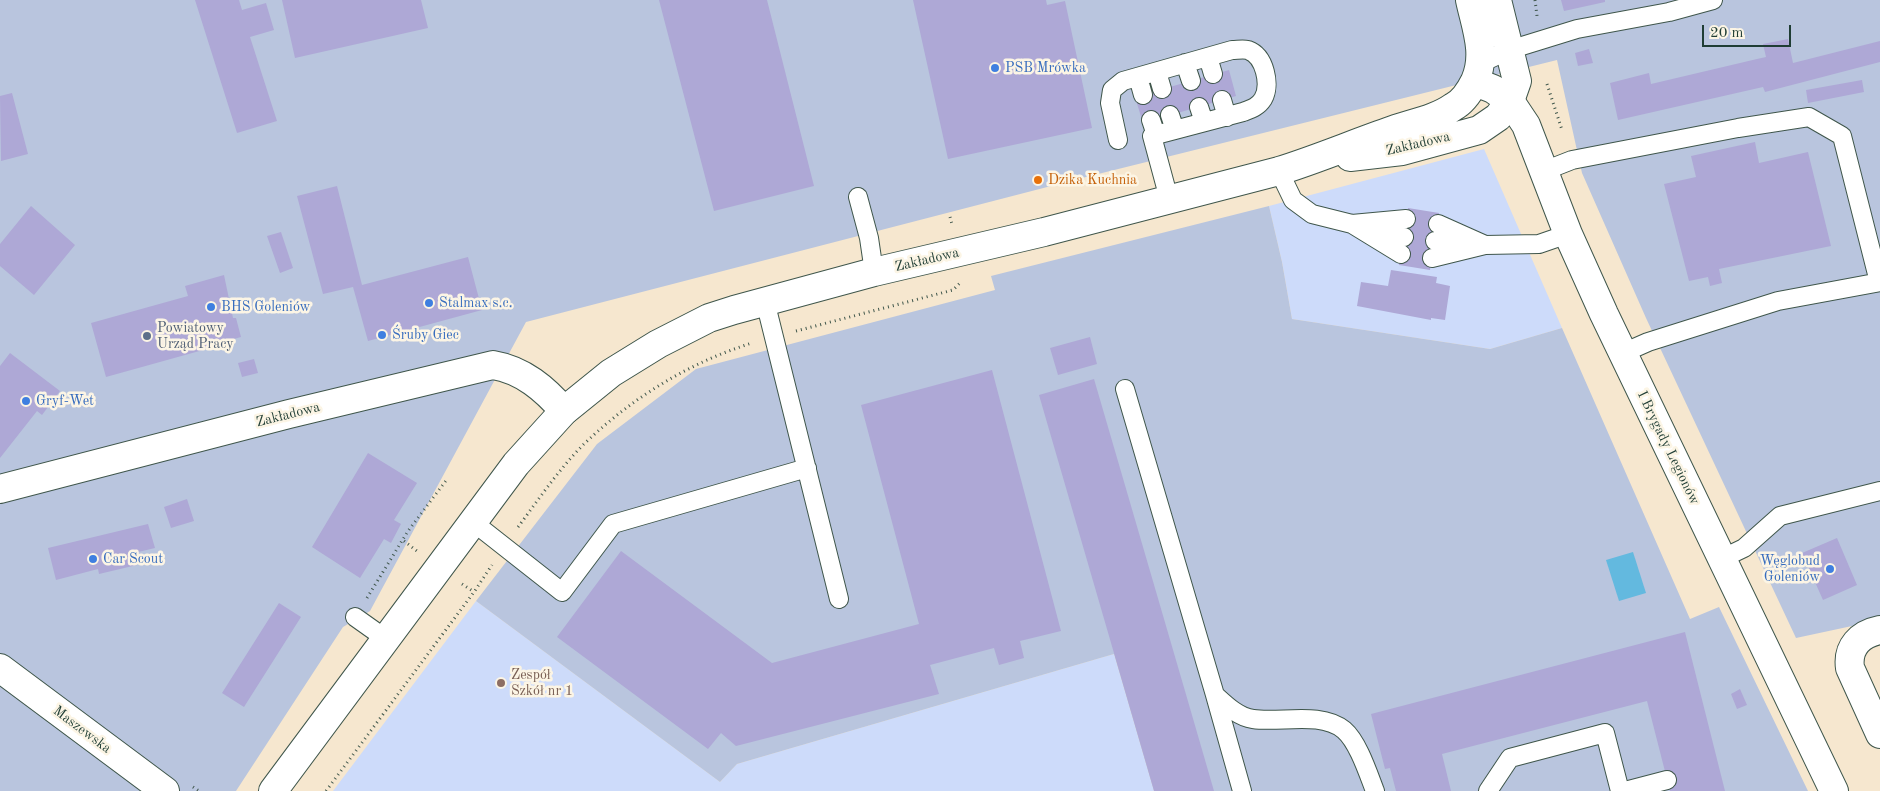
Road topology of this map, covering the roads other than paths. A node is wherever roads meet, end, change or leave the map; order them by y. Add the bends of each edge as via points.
1 (1470, 0) edge
2 (1498, 0) edge
3 (1713, 0) edge
4 (1509, 50) junction
5 (1208, 57) junction
6 (1185, 63) junction
7 (1157, 72) junction
8 (1478, 72) junction
9 (1213, 74) dead end
10 (1138, 77) junction
11 (1191, 81) dead end
12 (1162, 89) dead end
13 (1143, 95) dead end
14 (1510, 101) junction
15 (1118, 140) dead end
16 (1314, 161) junction
17 (1279, 171) junction
18 (1544, 171) junction
19 (858, 197) dead end
20 (1168, 199) junction
21 (1352, 224) junction
22 (1438, 224) dead end
23 (1568, 234) junction
24 (1485, 245) junction
25 (1433, 250) dead end
26 (874, 272) junction
27 (1880, 282) edge
28 (765, 301) junction
29 (1623, 353) junction
30 (1125, 389) dead end
31 (564, 411) junction
32 (807, 468) junction
33 (0, 488) edge
34 (1880, 491) edge
35 (473, 522) junction
36 (1721, 559) junction
37 (839, 599) dead end
38 (355, 617) road end
39 (1880, 630) edge
40 (386, 639) junction
41 (0, 668) edge
42 (1215, 695) junction
43 (1880, 734) edge
44 (1667, 780) dead end
45 (165, 791) edge
46 (273, 791) edge
47 (1242, 791) edge
48 (1375, 791) edge
49 (1488, 791) edge
50 (1620, 791) edge
51 (1625, 791) edge
52 (1834, 791) edge

1 - 8 street via 1481,40
2 - 4 street
3 - 4 lane via 1669,12 1577,29
4 - 8 lane
4 - 14 street via 1517,81
5 - 6 lane
5 - 9 lane
5 - 20 lane via 1232,50 1248,50 1259,57 1265,72 1264,98 1257,107 1224,108 1153,131
6 - 7 lane
6 - 11 lane
7 - 10 lane
7 - 12 lane
8 - 14 street, I Brygady Legionów via 1493,89
8 - 16 street, Zakładowa via 1465,98 1453,108
10 - 13 lane
10 - 15 lane via 1123,81 1112,90 1110,103
14 - 16 street, Zakładowa via 1498,117 1479,130 1402,151
14 - 18 street, I Brygady Legionów via 1526,125
16 - 17 street, Zakładowa
17 - 20 street, Zakładowa
17 - 21 lane via 1293,200 1299,205 1312,214
18 - 23 street, I Brygady Legionów
18 - 27 lane via 1572,160 1810,117 1842,136
19 - 26 lane
20 - 26 street, Zakładowa
21 - 21 lane via 1404,237
22 - 24 lane
23 - 24 lane via 1538,244
23 - 29 street, I Brygady Legionów
24 - 25 lane
26 - 28 street, Zakładowa
27 - 29 lane via 1778,301
28 - 31 street, Zakładowa via 709,318 658,344 611,373
28 - 32 lane
29 - 36 street, I Brygady Legionów
30 - 42 lane
31 - 33 street, Zakładowa via 533,381 508,367 493,365
31 - 35 street, Zakładowa via 516,464
32 - 35 lane via 613,524 562,592
32 - 37 lane
34 - 36 lane via 1780,516 1744,548
35 - 40 street, Zakładowa
36 - 52 street, I Brygady Legionów
38 - 40 lane
39 - 43 street via 1869,632 1856,642 1849,658 1850,668
40 - 46 street, Zakładowa
41 - 45 street, Maszewska
42 - 47 lane
42 - 48 lane via 1233,711 1252,719 1325,720 1344,730 1356,746
44 - 51 lane
49 - 50 lane via 1510,758 1605,733

